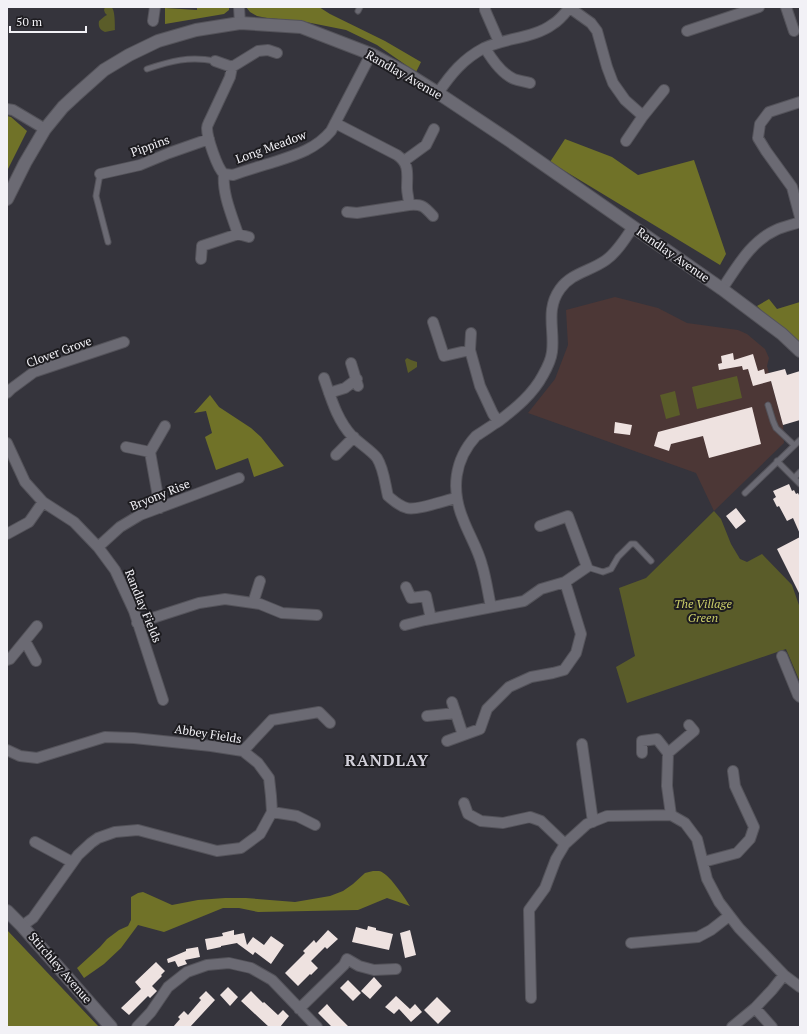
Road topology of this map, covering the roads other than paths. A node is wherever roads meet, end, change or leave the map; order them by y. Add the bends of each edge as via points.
1 (155, 7) edge
2 (239, 7) edge
3 (485, 7) edge
4 (570, 7) edge
5 (759, 7) edge
6 (786, 7) edge
7 (154, 21) dead end
8 (240, 22) junction
9 (687, 31) dead end
10 (794, 31) dead end
11 (499, 42) junction
12 (484, 48) junction
13 (277, 53) dead end
14 (371, 54) junction
15 (215, 62) joint
16 (232, 67) junction
17 (147, 70) dead end
18 (530, 83) dead end
19 (664, 90) dead end
20 (438, 93) junction
21 (800, 102) edge
22 (7, 109) edge
23 (643, 116) junction
24 (335, 123) junction
25 (46, 129) junction
26 (434, 129) dead end
27 (209, 139) junction
28 (626, 141) dead end
29 (404, 161) junction
30 (100, 174) joint
31 (224, 174) junction
32 (7, 199) edge
33 (409, 204) junction
34 (347, 212) dead end
35 (433, 216) dead end
36 (800, 217) edge
37 (800, 222) edge
38 (633, 227) junction
39 (238, 234) junction
40 (249, 237) dead end
41 (108, 242) dead end
42 (201, 259) dead end
43 (722, 289) junction
44 (434, 322) dead end
45 (471, 333) dead end
46 (124, 342) dead end
47 (470, 350) junction
48 (800, 351) edge
49 (352, 363) dead end
50 (324, 378) dead end
51 (7, 393) edge
52 (329, 393) junction
53 (768, 405) dead end
54 (498, 422) junction
55 (165, 426) dead end
56 (354, 437) junction
57 (800, 440) edge
58 (7, 443) edge
59 (794, 445) junction
60 (126, 447) dead end
61 (150, 452) junction
62 (336, 454) dead end
63 (777, 461) junction
64 (800, 472) edge
65 (239, 478) dead end
66 (794, 478) junction
67 (758, 480) junction
68 (800, 484) edge
69 (764, 486) dead end
70 (745, 493) dead end
71 (456, 498) junction
72 (43, 502) junction
73 (160, 508) junction
74 (540, 526) dead end
75 (7, 534) edge
76 (98, 547) junction
77 (651, 561) dead end
78 (587, 567) junction
79 (260, 581) dead end
80 (565, 582) junction
81 (406, 588) dead end
82 (253, 603) junction
83 (491, 607) junction
84 (317, 615) dead end
85 (431, 619) junction
86 (138, 623) junction
87 (405, 625) dead end
88 (37, 626) dead end
89 (25, 641) junction
90 (782, 656) dead end
91 (7, 660) edge
92 (36, 661) dead end
93 (800, 697) edge
94 (164, 700) dead end
95 (452, 702) dead end
96 (456, 713) junction
97 (426, 716) dead end
98 (330, 723) dead end
99 (689, 725) dead end
100 (463, 735) junction
101 (447, 741) dead end
102 (582, 744) dead end
103 (7, 750) edge
104 (243, 751) junction
105 (642, 753) dead end
106 (668, 753) junction
107 (732, 771) dead end
108 (464, 803) dead end
109 (272, 812) junction
110 (671, 815) junction
111 (593, 822) junction
112 (314, 825) dead end
113 (35, 842) dead end
114 (565, 844) junction
115 (72, 862) junction
116 (703, 862) junction
117 (7, 911) edge
118 (729, 916) junction
119 (22, 926) junction
120 (631, 942) dead end
121 (396, 969) dead end
122 (784, 975) junction
123 (800, 987) edge
124 (531, 998) dead end
125 (755, 1008) junction
126 (300, 1009) junction
127 (111, 1027) edge
128 (137, 1027) edge
129 (317, 1027) edge
130 (732, 1027) edge
131 (772, 1027) edge

1 - 7 street
2 - 8 street
3 - 11 street
4 - 11 street via 553,25
4 - 23 street via 597,31 613,83 625,100
5 - 9 street
6 - 10 street
8 - 14 street, Randlay Avenue via 301,27
8 - 25 street, Randlay Avenue via 196,30 158,41 129,56 104,70 64,107
11 - 12 street
12 - 18 street via 492,60 512,78
12 - 20 street via 456,68
13 - 16 street via 268,50 258,51
14 - 20 street, Randlay Avenue
14 - 24 street, Long Meadow
15 - 16 street
15 - 17 lane via 176,60
16 - 27 street via 208,122
19 - 23 street
20 - 38 street, Randlay Avenue
21 - 36 street via 769,112 760,124 758,138 792,187
22 - 25 street
23 - 28 street
24 - 29 street
24 - 31 street, Long Meadow via 325,138 300,154 233,175
25 - 32 street, Randlay Avenue
26 - 29 street via 426,145
27 - 30 street, Pippins via 140,165
27 - 31 street via 218,167
29 - 33 street via 408,176
30 - 41 lane via 96,196
31 - 39 street via 225,192
33 - 34 street via 357,213
33 - 35 street via 423,206
37 - 43 street via 776,230 760,240 742,259
38 - 43 street, Randlay Avenue
38 - 54 street via 606,260 575,275 560,289 552,308 552,352 548,365 531,392
39 - 40 street
39 - 42 street via 202,246
43 - 48 street, Randlay Avenue via 782,334
44 - 47 street via 444,356
45 - 47 street
46 - 51 street, Clover Grove via 34,372
47 - 54 street via 480,386
49 - 52 street via 358,383
50 - 52 street
52 - 56 street via 339,418
53 - 59 lane via 776,428
54 - 71 street via 476,436 464,453 455,479
55 - 61 street
56 - 62 street
56 - 71 street via 377,458 388,496 400,505 409,509
57 - 59 lane
58 - 72 street, Randlay Fields via 25,482
59 - 63 lane
60 - 61 street
61 - 73 street
63 - 66 lane
63 - 67 lane
64 - 66 lane
65 - 73 street, Bryony Rise
66 - 68 lane
67 - 69 lane
67 - 70 lane
71 - 83 street via 462,519 482,564
72 - 75 street via 29,522
72 - 76 street, Randlay Fields via 74,522
73 - 76 street, Bryony Rise via 140,515 120,527
74 - 78 street via 568,516
76 - 86 street, Randlay Fields via 115,570
77 - 78 lane via 635,544 631,544 618,557 611,570 603,572
78 - 80 street
79 - 82 street
80 - 83 street via 541,589 524,601
80 - 100 street via 581,634 576,653 564,670 531,677 509,687 487,709 480,729
81 - 85 street via 411,598 426,596
82 - 84 street via 282,613
82 - 86 street via 225,599 200,603
83 - 85 street
85 - 87 street
86 - 94 street, Randlay Fields
88 - 89 street
89 - 91 street
89 - 92 street
90 - 93 street
95 - 96 street
96 - 97 street
96 - 100 street
98 - 104 street via 319,712 272,720
99 - 106 street via 694,731
100 - 101 street
102 - 111 street
103 - 104 street, Abbey Fields via 20,756 37,758 105,737
104 - 109 street, Abbey Fields via 258,763 269,778
105 - 106 street via 642,742 657,738
106 - 110 street via 667,786
107 - 116 street via 735,786 754,827 750,839 737,854
108 - 114 street via 468,814 481,821 503,823 530,817 541,821
109 - 112 street via 297,816
109 - 115 street via 260,834 241,848 217,851 138,830 115,832 98,838
110 - 111 street via 607,816
110 - 116 street via 685,823 697,839
111 - 114 street via 587,824
113 - 115 street
114 - 124 street via 545,888 529,910
115 - 119 street via 33,918
116 - 118 street via 707,879
117 - 119 street, Stirchley Avenue
118 - 120 street via 698,937
118 - 122 street
119 - 127 street, Stirchley Avenue
121 - 126 street via 374,970 347,959
122 - 123 street
122 - 125 street
125 - 130 street
125 - 131 street
126 - 128 street via 272,980 251,968 229,963 207,965 187,972 168,987
126 - 129 street

